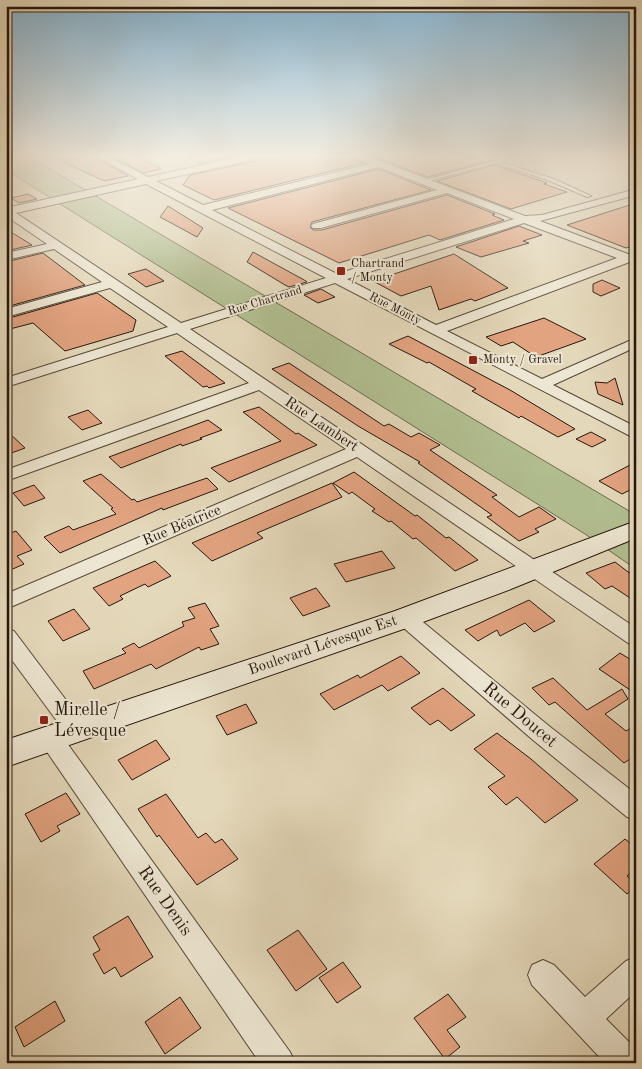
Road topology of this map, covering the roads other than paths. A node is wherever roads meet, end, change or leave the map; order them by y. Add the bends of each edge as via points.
1 (34, 206) edge
2 (196, 206) edge
3 (214, 206) edge
4 (389, 206) edge
5 (489, 206) edge
6 (552, 206) edge
7 (586, 206) edge
8 (202, 209) junction
9 (7, 212) edge
10 (524, 219) junction
11 (316, 226) dead end
12 (56, 245) junction
13 (631, 256) edge
14 (6, 257) edge
15 (337, 279) junction
16 (113, 283) junction
17 (6, 313) edge
18 (179, 328) junction
19 (436, 330) junction
20 (636, 342) edge
21 (6, 383) edge
22 (261, 384) junction
23 (540, 385) junction
24 (636, 434) edge
25 (359, 450) junction
26 (6, 476) edge
27 (636, 529) edge
28 (534, 570) junction
29 (6, 602) edge
30 (405, 618) junction
31 (6, 636) edge
32 (636, 638) edge
33 (64, 735) junction
34 (6, 754) edge
35 (636, 809) edge
36 (636, 971) edge
37 (543, 975) dead end
38 (585, 1018) junction
39 (279, 1063) edge
40 (627, 1063) edge

1 - 9 street
2 - 8 street, Rue Monty
3 - 8 street
4 - 11 street
5 - 10 street
6 - 10 street, Rue Chartrand via 529,212 523,216
7 - 10 street, Rue Chartrand via 542,218
8 - 15 street, Rue Monty
9 - 12 street, Rue Lambert
10 - 13 street
10 - 15 street, Rue Chartrand
12 - 14 street
12 - 16 street, Rue Lambert
13 - 19 street
15 - 18 street, Rue Chartrand
15 - 19 street, Rue Monty
16 - 17 street
16 - 18 street, Rue Lambert
18 - 21 street, Rue Chartrand
18 - 22 street, Rue Lambert
19 - 23 street, Rue Monty
20 - 23 street
22 - 25 street, Rue Lambert
22 - 26 street
23 - 24 street, Rue Monty
25 - 28 street, Rue Lambert
25 - 29 street, Rue Béatrice
27 - 28 street, Boulevard Lévesque Est
28 - 30 street, Boulevard Lévesque Est
28 - 32 street, Rue Lambert
30 - 33 street, Boulevard Lévesque Est
30 - 35 street, Rue Doucet
31 - 33 street, Rue Denis
33 - 34 street, Boulevard Lévesque Est
33 - 39 street, Rue Denis
36 - 38 street
37 - 38 street
38 - 40 street

